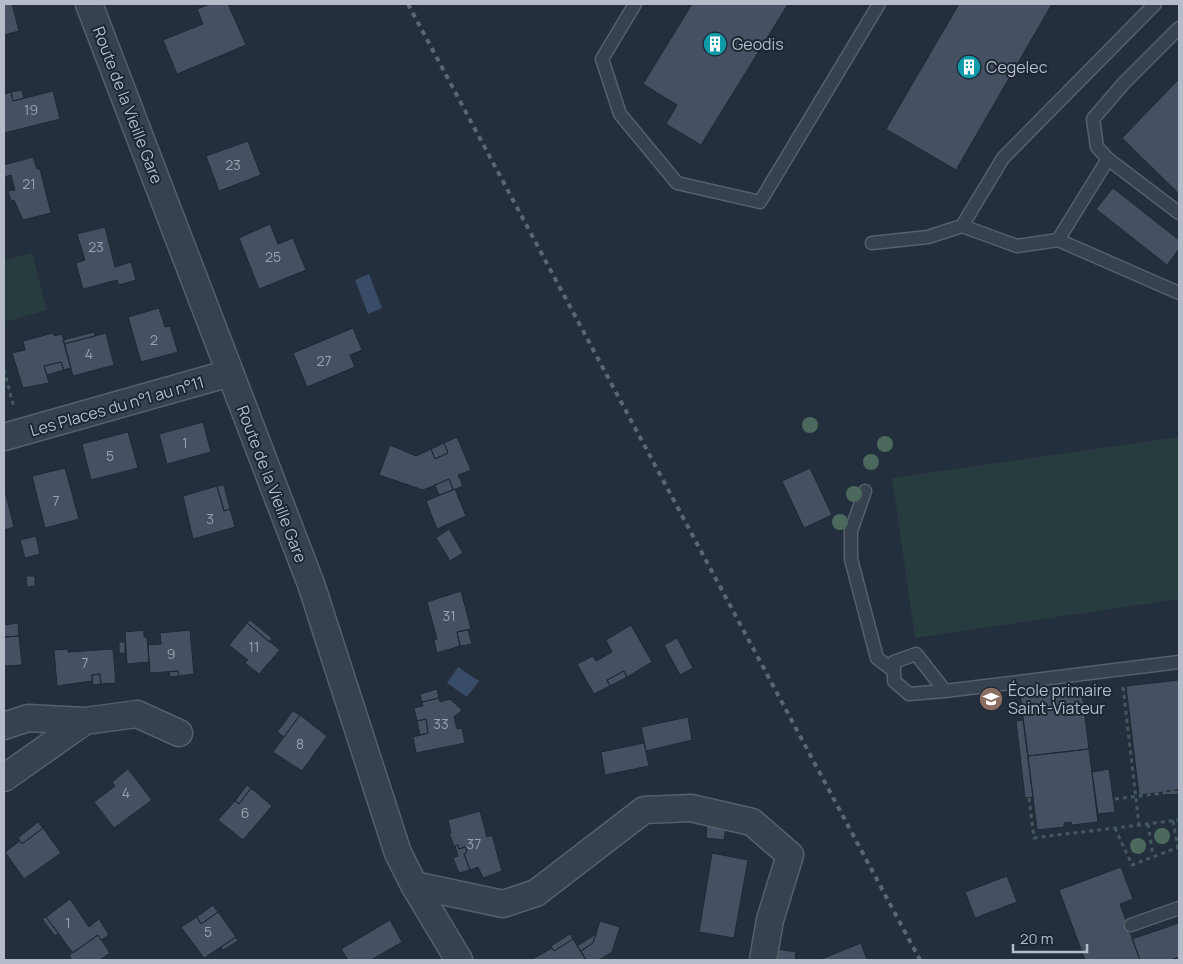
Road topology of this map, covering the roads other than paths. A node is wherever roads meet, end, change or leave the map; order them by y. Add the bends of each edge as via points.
1 (89, 4) edge
2 (635, 4) edge
3 (879, 4) edge
4 (1155, 4) edge
5 (1179, 28) edge
6 (1108, 159) junction
7 (1179, 213) edge
8 (962, 226) junction
9 (1058, 240) junction
10 (872, 243) dead end
11 (1179, 293) edge
12 (230, 373) junction
13 (12, 435) edge
14 (865, 491) dead end
15 (1179, 662) edge
16 (894, 672) junction
17 (945, 690) junction
18 (85, 721) junction
19 (4, 726) edge
20 (179, 733) dead end
21 (4, 778) edge
22 (414, 885) junction
23 (1179, 908) edge
24 (1131, 925) dead end
25 (459, 960) edge
26 (763, 960) edge

1 - 12 street, Route de la Vieille Gare
2 - 3 lane via 602,59 620,114 677,183 760,202
4 - 8 lane via 1004,158
5 - 6 lane via 1092,119 1096,147
6 - 7 lane
6 - 9 lane
8 - 9 lane via 1017,246
8 - 10 lane via 928,237
9 - 11 lane
12 - 13 street, Les Places du n°1 au n°11
12 - 22 street, Route de la Vieille Gare via 311,584 398,853
14 - 16 lane via 850,531 851,559 877,658
15 - 17 lane
16 - 17 lane via 894,681 908,694
16 - 17 lane via 894,662 916,654
18 - 19 street via 28,718
18 - 20 street via 137,714
18 - 21 street
22 - 25 street, Route de la Vieille Gare
22 - 26 street via 502,904 536,893 644,810 691,808 752,822 790,856 770,920
23 - 24 lane

